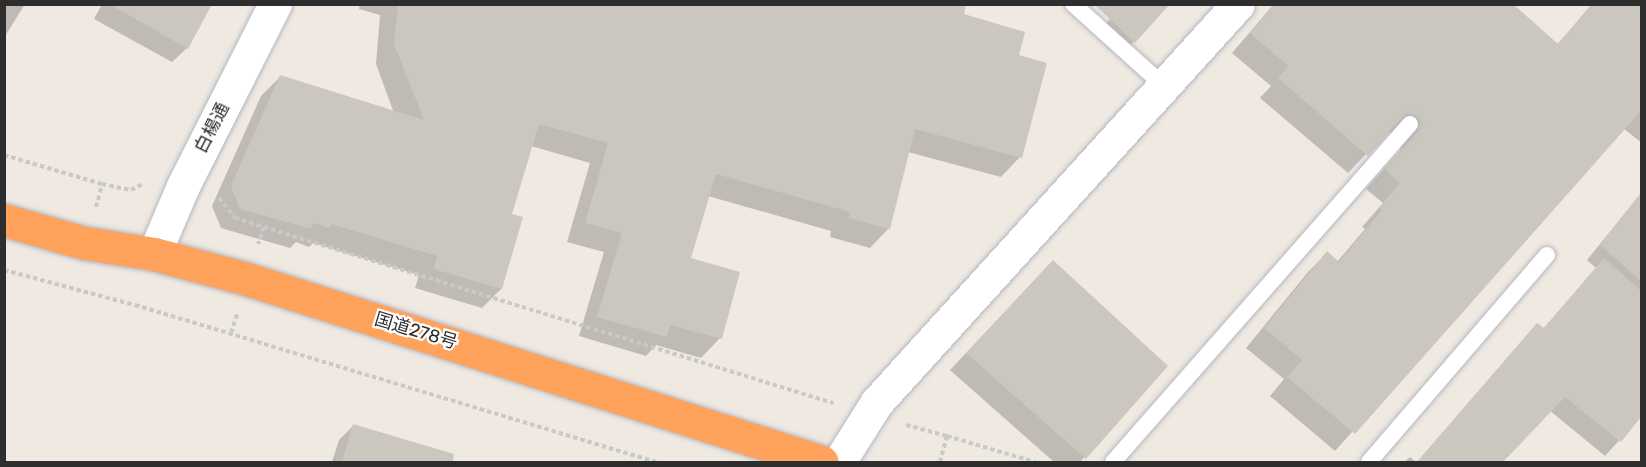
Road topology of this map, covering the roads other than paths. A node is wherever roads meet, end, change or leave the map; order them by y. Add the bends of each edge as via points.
1 (275, 4) edge
2 (1073, 4) edge
3 (1238, 4) edge
4 (1164, 86) junction
5 (1410, 124) dead end
6 (4, 220) edge
7 (154, 254) junction
8 (1547, 255) dead end
9 (822, 462) edge
10 (839, 462) edge
11 (1113, 462) edge
12 (1369, 462) edge

1 - 7 street, 白楊通 via 183,186
2 - 4 lane
3 - 4 street
4 - 10 street via 869,414
5 - 11 lane
6 - 7 highway, 国道278号 via 85,243
7 - 9 highway, 国道278号 via 498,357
8 - 12 lane

